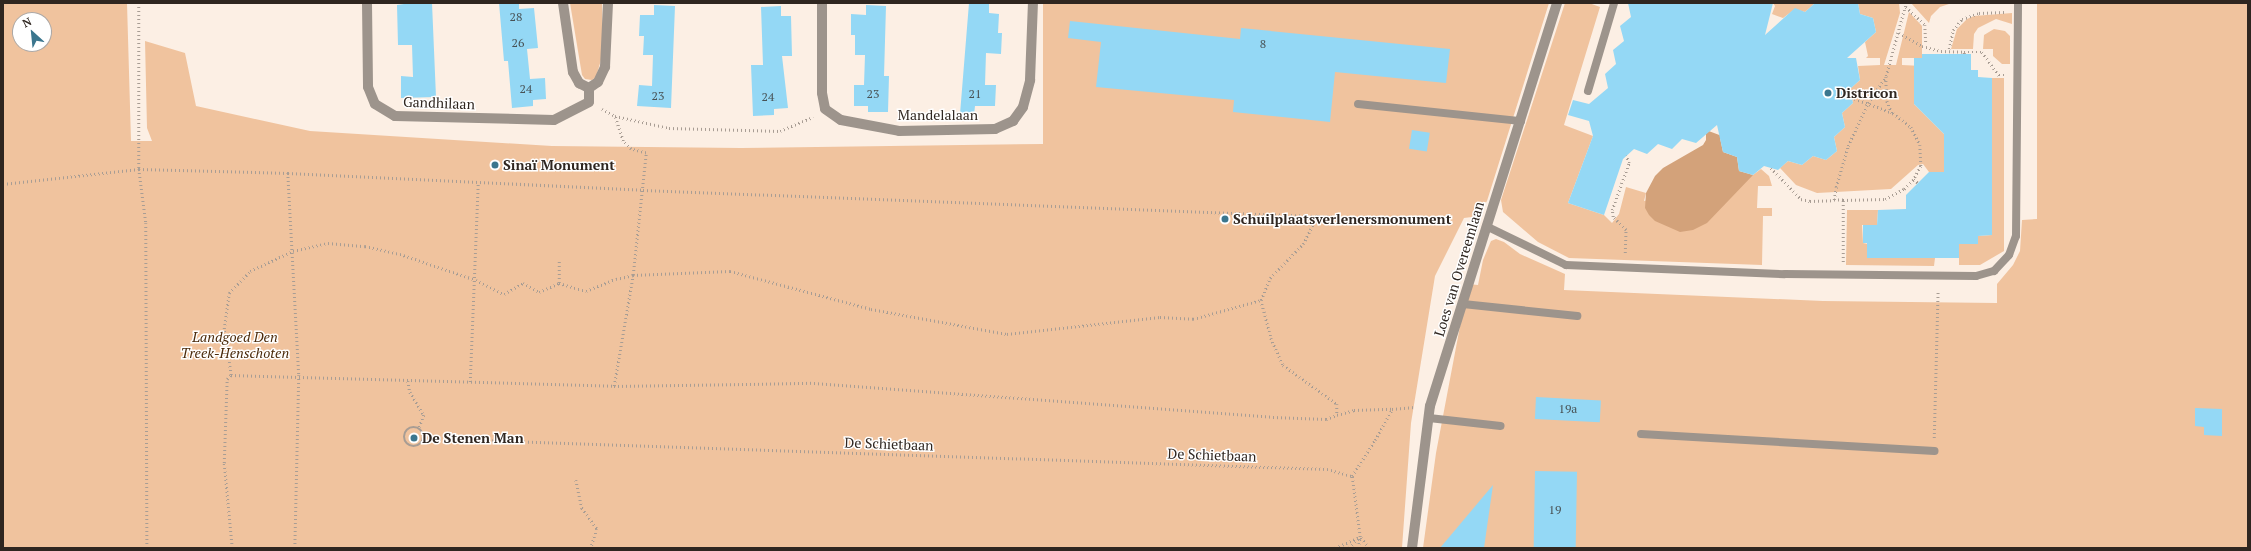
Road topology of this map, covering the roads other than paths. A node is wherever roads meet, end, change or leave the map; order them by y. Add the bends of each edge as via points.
1 (367, 3) edge
2 (563, 3) edge
3 (608, 3) edge
4 (822, 3) edge
5 (1033, 3) edge
6 (1557, 3) edge
7 (1614, 3) edge
8 (2018, 6) edge
9 (589, 88) junction
10 (1588, 91) dead end
11 (1358, 104) dead end
12 (1520, 121) junction
13 (1486, 226) junction
14 (1463, 304) junction
15 (1577, 316) dead end
16 (1429, 418) junction
17 (1502, 426) dead end
18 (1641, 434) dead end
19 (1935, 451) road end
20 (1412, 548) edge

1 - 9 street, Gandhilaan via 368,87 376,104 396,116 554,120 589,102
2 - 9 street via 574,72 579,83
3 - 9 street via 605,67 598,82
4 - 5 street, Mandelalaan via 822,93 825,109 841,120 899,131 995,129 1013,121 1023,107 1030,80
6 - 12 street, Loes van Overeemlaan
7 - 10 lane
8 - 13 lane via 2016,236 2009,255 1994,271 1976,276 1938,276 1566,266
11 - 12 lane
12 - 13 street, Loes van Overeemlaan
13 - 14 street, Loes van Overeemlaan
14 - 15 lane
14 - 16 street, Loes van Overeemlaan via 1430,406
16 - 17 lane
16 - 20 street, Loes van Overeemlaan
18 - 19 lane

